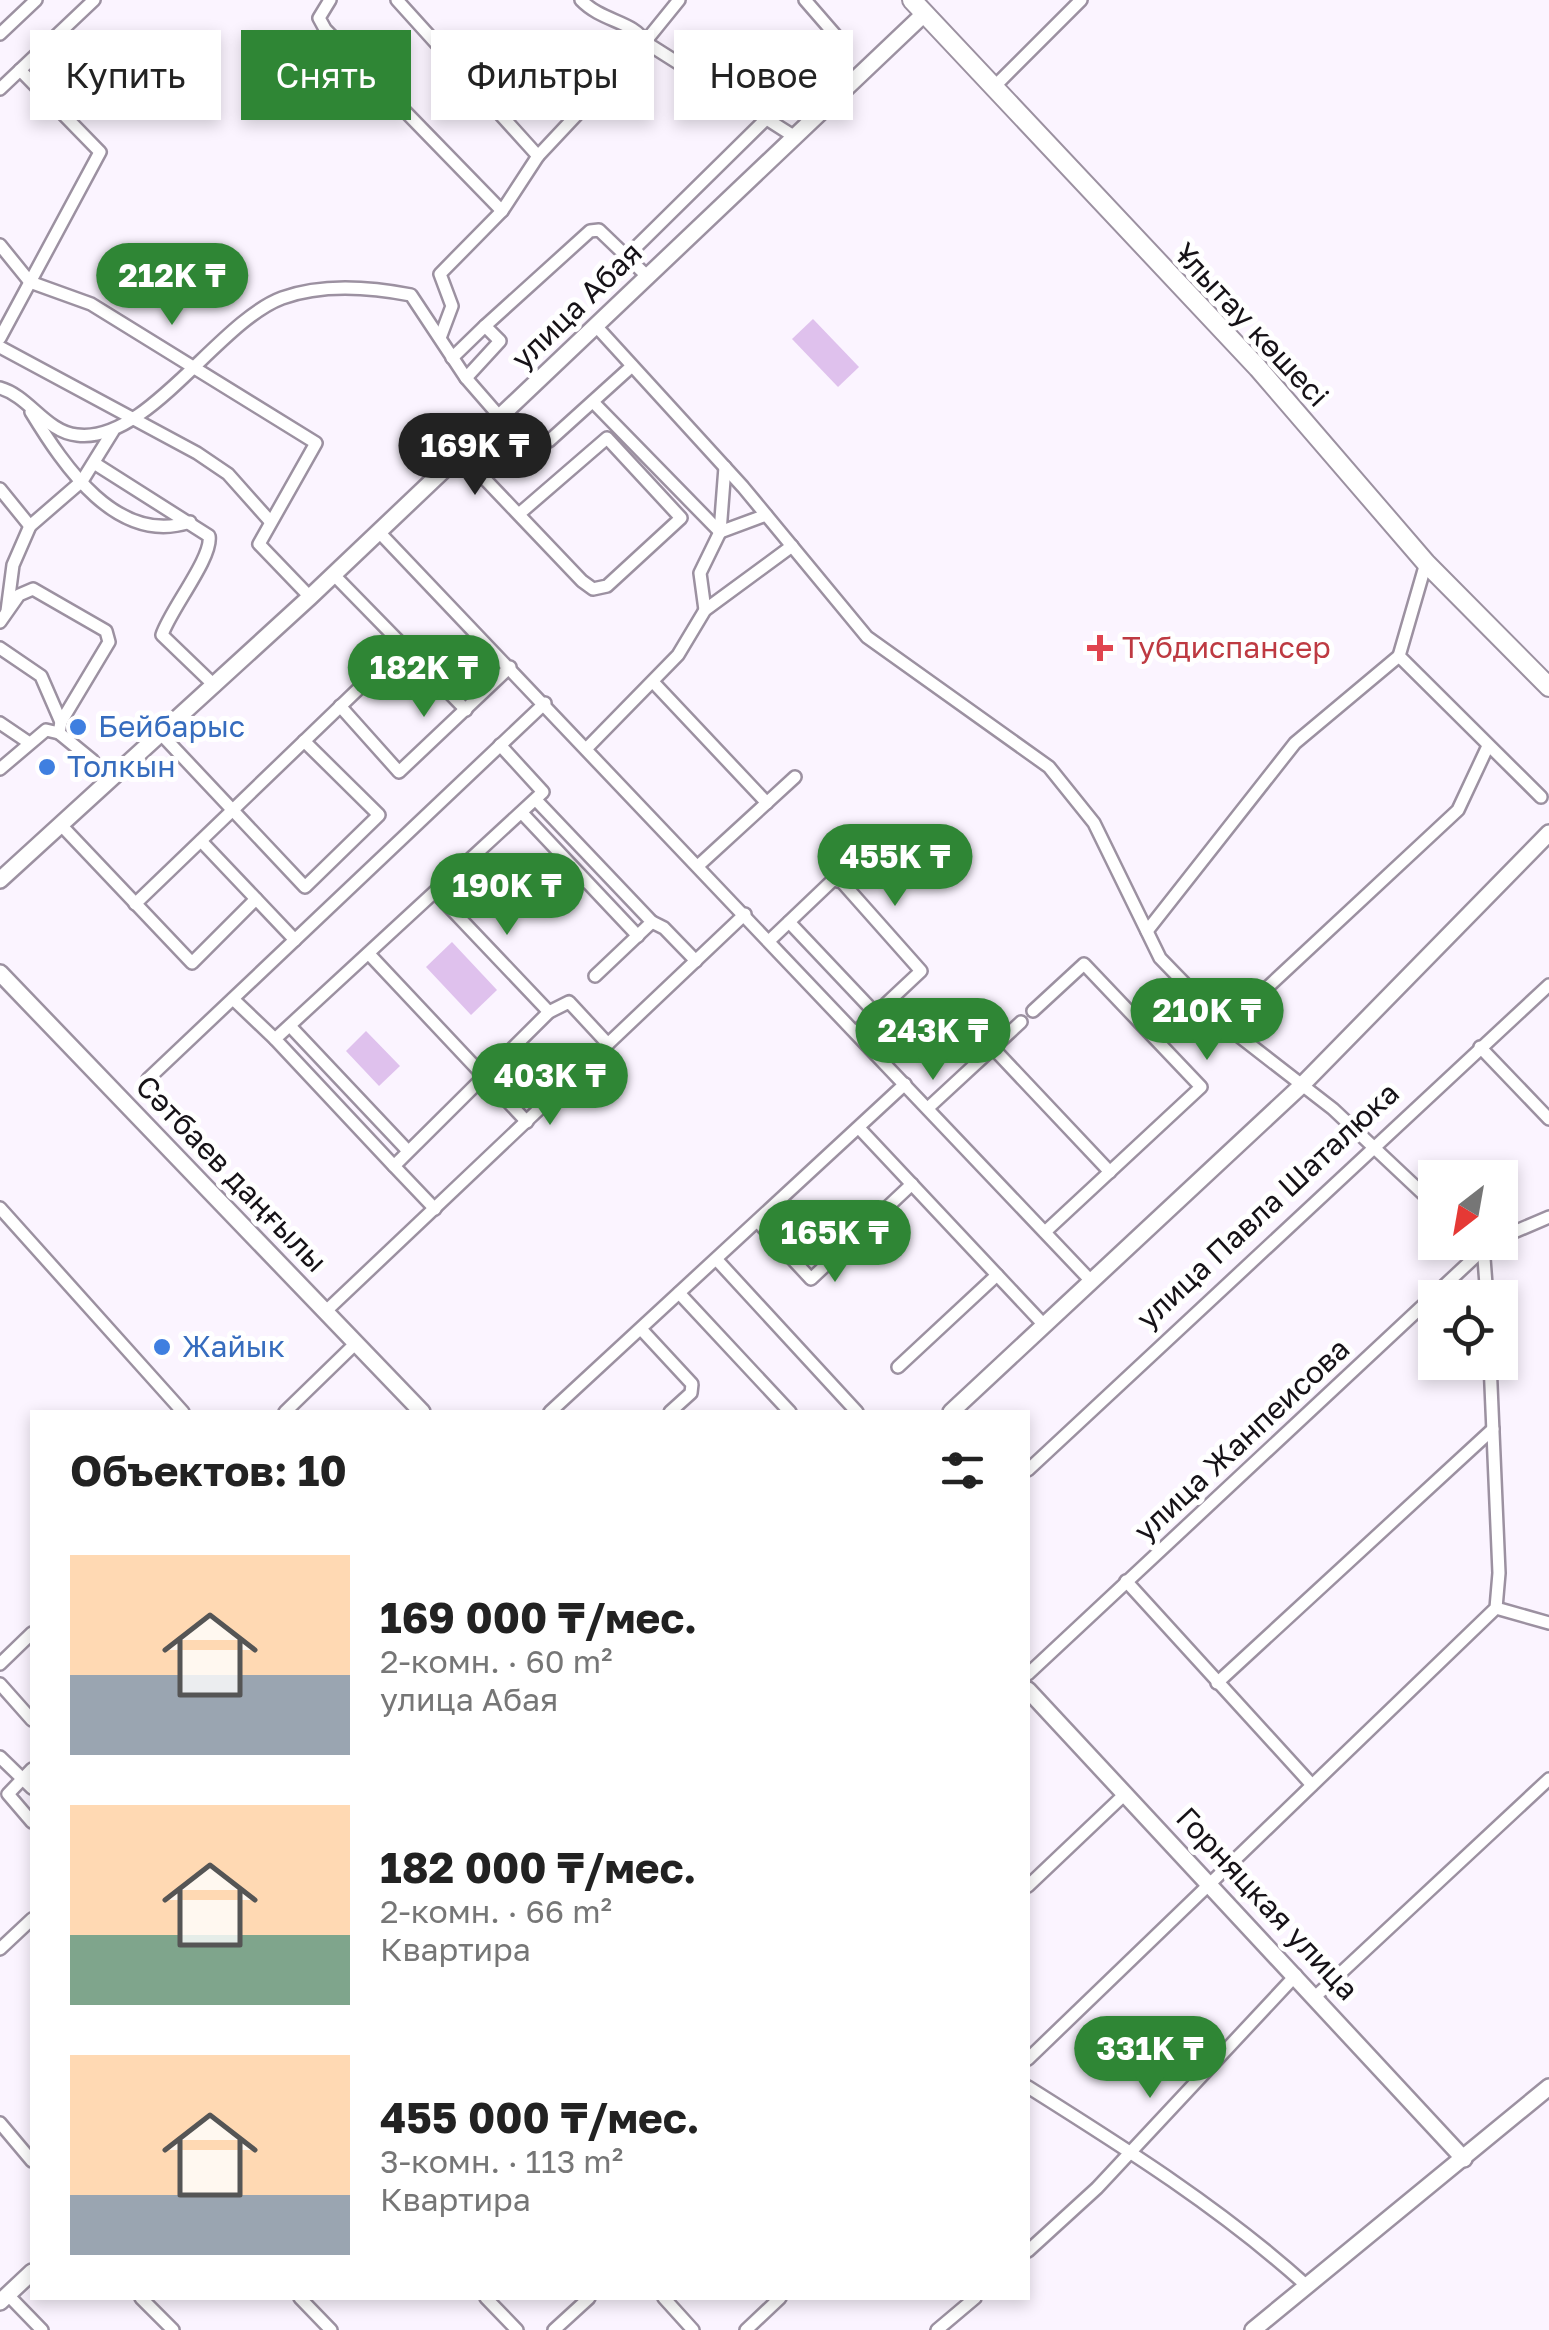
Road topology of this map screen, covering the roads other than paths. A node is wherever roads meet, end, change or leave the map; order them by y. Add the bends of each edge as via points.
1 (36, 0) edge
2 (94, 0) edge
3 (330, 0) edge
4 (397, 0) edge
5 (581, 0) edge
6 (680, 0) edge
7 (805, 0) edge
8 (1082, 0) edge
9 (918, 7) edge
10 (635, 30) edge
11 (831, 30) edge
12 (654, 32) edge
13 (0, 34) edge
14 (20, 70) junction
15 (0, 89) edge
16 (992, 89) junction
17 (572, 120) edge
18 (768, 120) edge
19 (773, 120) edge
20 (795, 136) junction
21 (538, 156) junction
22 (502, 211) junction
23 (0, 245) edge
24 (626, 256) junction
25 (648, 277) junction
26 (30, 282) junction
27 (485, 326) junction
28 (596, 326) junction
29 (0, 338) edge
30 (440, 338) junction
31 (0, 347) edge
32 (452, 358) junction
33 (632, 366) junction
34 (193, 371) junction
35 (466, 378) junction
36 (0, 388) edge
37 (24, 401) junction
38 (594, 402) junction
39 (500, 417) junction
40 (129, 420) junction
41 (114, 430) junction
42 (550, 441) dead end
43 (461, 454) junction
44 (94, 462) junction
45 (725, 467) junction
46 (82, 481) junction
47 (0, 489) edge
48 (518, 514) junction
49 (766, 515) junction
50 (269, 520) junction
51 (190, 522) junction
52 (30, 526) junction
53 (379, 532) junction
54 (720, 532) junction
55 (792, 546) junction
56 (1426, 563) junction
57 (334, 575) junction
58 (310, 597) junction
59 (705, 610) junction
60 (3, 616) edge
61 (403, 646) junction
62 (0, 648) edge
63 (1399, 656) junction
64 (510, 666) junction
65 (654, 682) junction
66 (215, 686) junction
67 (1549, 687) edge
68 (545, 703) junction
69 (340, 706) junction
70 (466, 710) junction
71 (0, 723) edge
72 (60, 727) junction
73 (160, 734) junction
74 (304, 741) junction
75 (28, 742) junction
76 (500, 745) junction
77 (1488, 746) junction
78 (588, 748) junction
79 (0, 769) edge
80 (795, 777) dead end
81 (109, 782) junction
82 (1541, 797) dead end
83 (536, 800) junction
84 (767, 803) junction
85 (233, 809) junction
86 (522, 813) junction
87 (62, 826) junction
88 (1549, 833) edge
89 (200, 840) junction
90 (699, 865) junction
91 (0, 880) edge
92 (435, 892) junction
93 (256, 900) junction
94 (135, 904) junction
95 (745, 914) junction
96 (652, 922) junction
97 (789, 922) junction
98 (1146, 931) junction
99 (638, 936) junction
100 (295, 940) junction
101 (770, 940) junction
102 (370, 954) junction
103 (696, 961) junction
104 (0, 973) edge
105 (595, 976) dead end
106 (1549, 985) edge
107 (233, 1000) junction
108 (1033, 1011) dead end
109 (550, 1012) junction
110 (876, 1014) junction
111 (1021, 1022) dead end
112 (290, 1026) junction
113 (1226, 1026) junction
114 (856, 1032) junction
115 (275, 1040) junction
116 (608, 1044) junction
117 (1480, 1047) junction
118 (993, 1048) junction
119 (484, 1073) junction
120 (148, 1080) dead end
121 (905, 1084) junction
122 (1302, 1085) junction
123 (928, 1108) junction
124 (1549, 1118) edge
125 (527, 1122) junction
126 (859, 1128) junction
127 (1373, 1145) junction
128 (408, 1151) junction
129 (394, 1166) junction
130 (1110, 1172) junction
131 (912, 1184) junction
132 (1418, 1189) edge
133 (0, 1208) edge
134 (435, 1209) junction
135 (1549, 1217) edge
136 (758, 1222) junction
137 (1518, 1230) edge
138 (1045, 1232) junction
139 (716, 1260) junction
140 (1471, 1260) edge
141 (997, 1275) junction
142 (1091, 1281) junction
143 (679, 1293) junction
144 (325, 1312) junction
145 (1044, 1325) junction
146 (641, 1329) junction
147 (356, 1343) junction
148 (898, 1367) dead end
149 (1491, 1380) edge
150 (181, 1410) edge
151 (287, 1410) edge
152 (420, 1410) edge
153 (552, 1410) edge
154 (672, 1410) edge
155 (788, 1410) edge
156 (855, 1410) edge
157 (952, 1410) edge
158 (1493, 1429) junction
159 (1030, 1468) edge
160 (1126, 1581) junction
161 (1496, 1608) junction
162 (1549, 1623) edge
163 (30, 1635) edge
164 (0, 1664) edge
165 (1030, 1672) edge
166 (1218, 1682) junction
167 (0, 1684) edge
168 (1030, 1697) edge
169 (30, 1718) edge
170 (0, 1757) edge
171 (30, 1771) edge
172 (21, 1778) junction
173 (1549, 1779) edge
174 (30, 1786) edge
175 (1312, 1786) junction
176 (6, 1789) edge
177 (1126, 1794) junction
178 (30, 1819) edge
179 (1210, 1882) junction
180 (1030, 1884) edge
181 (30, 1921) edge
182 (0, 1948) edge
183 (1296, 1975) junction
184 (1316, 1996) junction
185 (1030, 2057) edge
186 (1549, 2087) edge
187 (1030, 2088) edge
188 (0, 2124) edge
189 (1132, 2152) junction
190 (30, 2158) edge
191 (1464, 2158) junction
192 (1030, 2248) edge
193 (30, 2274) edge
194 (1307, 2286) junction
195 (4, 2299) edge
196 (143, 2300) edge
197 (302, 2300) edge
198 (488, 2300) edge
199 (588, 2300) edge
200 (666, 2300) edge
201 (778, 2300) edge
202 (973, 2300) edge
203 (42, 2330) edge
204 (172, 2330) edge
205 (331, 2330) edge
206 (517, 2330) edge
207 (554, 2330) edge
208 (693, 2330) edge
209 (746, 2330) edge
210 (938, 2330) edge
211 (1253, 2330) edge

1 - 13 street
2 - 14 street
3 - 22 street via 319,18 326,29
4 - 21 street
5 - 10 street via 596,16
6 - 12 street
7 - 11 street
8 - 16 street
9 - 16 main road, Ұлытау көшесі
9 - 20 street, улица Абая
14 - 15 street
14 - 26 street via 100,152
16 - 56 main road, Ұлытау көшесі via 1258,368
17 - 21 street
18 - 24 street
19 - 20 street
20 - 25 street, улица Абая
21 - 22 street
22 - 30 street via 440,274 452,306
23 - 26 street
24 - 25 street
24 - 27 street via 595,229
25 - 28 street, улица Абая
26 - 29 street
26 - 34 street via 90,304
27 - 32 street
27 - 35 street via 500,341
28 - 33 street
28 - 39 street, улица Абая
30 - 32 street
30 - 34 street via 411,295 318,290 260,310
31 - 40 street
32 - 35 street
33 - 38 street
33 - 45 street
34 - 40 street
34 - 50 street via 316,443
35 - 39 street
36 - 37 street
37 - 41 street via 71,435
37 - 46 street
38 - 42 street
38 - 54 street
39 - 43 street, улица Абая
40 - 41 street
40 - 50 street via 228,474
41 - 44 street
43 - 48 street
43 - 53 street, улица Абая
44 - 46 street
44 - 51 street
45 - 49 street
45 - 54 street
46 - 51 street via 111,509 144,525
46 - 52 street
47 - 52 street
48 - 48 street via 582,582 598,590 681,518 607,438
49 - 54 street
49 - 55 street
50 - 58 street via 259,544
51 - 66 street via 209,536 210,545 162,636
52 - 60 street
53 - 57 street, улица Абая
53 - 64 street
54 - 59 street via 702,563
55 - 59 street
55 - 98 street via 866,637 1048,766 1094,823
56 - 63 street
56 - 67 main road, Ұлытау көшесі
57 - 58 street, улица Абая
57 - 61 street
58 - 66 street, улица Абая
59 - 65 street
60 - 72 street via 33,589 106,631 109,642
61 - 69 street
61 - 70 street
62 - 72 street via 42,676
63 - 77 street
63 - 98 street via 1294,743
64 - 68 street
64 - 70 street
65 - 78 street
65 - 84 street
66 - 73 street, улица Абая
68 - 76 street
68 - 78 street
69 - 70 street via 399,772
69 - 74 street
71 - 75 street
72 - 75 street
72 - 81 street
73 - 81 street, улица Абая
73 - 85 street
74 - 85 street
74 - 85 street via 378,815 305,887
75 - 79 street
76 - 83 street via 543,792
76 - 100 street
77 - 82 street
77 - 113 street via 1458,810
78 - 90 street
80 - 84 street
81 - 87 street, улица Абая
83 - 86 street
83 - 96 street
84 - 90 street
85 - 89 street
86 - 92 street
86 - 99 street
87 - 91 street, улица Абая
87 - 94 street
88 - 122 street
89 - 93 street
89 - 94 street
90 - 95 street
92 - 102 street
92 - 109 street
93 - 94 street via 192,962
93 - 100 street
95 - 101 street
95 - 103 street
96 - 99 street
96 - 103 street
97 - 101 street
97 - 110 street
97 - 110 street via 833,880 842,882 921,971
98 - 113 street via 1160,958
99 - 105 street
100 - 107 street
101 - 114 street
102 - 112 street
102 - 119 street
103 - 116 street
104 - 144 street, Сәтбаев даңғылы
106 - 117 street, улица Павла Шаталюка
107 - 115 street
107 - 120 street
108 - 130 street via 1084,964 1201,1087
109 - 116 street via 569,1002
109 - 119 street
110 - 114 street
111 - 118 street
112 - 115 street
112 - 128 street
113 - 122 street
114 - 121 street
115 - 129 street
116 - 125 street
117 - 124 street
117 - 127 street, улица Павла Шаталюка
118 - 123 street
118 - 130 street
119 - 125 street
119 - 128 street
121 - 123 street
121 - 126 street
122 - 127 street
122 - 142 street
123 - 138 street
125 - 134 street
126 - 131 street
126 - 136 street
127 - 132 street
127 - 159 street, улица Павла Шаталюка
128 - 129 street
129 - 134 street
130 - 138 street
131 - 136 street via 811,1279
131 - 141 street
133 - 150 street
134 - 144 street
135 - 137 street
136 - 139 street
138 - 142 street
139 - 143 street
139 - 156 street
140 - 160 street, улица Жанпеисова
141 - 145 street
141 - 148 street
142 - 145 street
143 - 146 street
143 - 155 street
144 - 147 street, Сәтбаев даңғылы
145 - 157 street
146 - 153 street
146 - 154 street via 692,1384
147 - 151 street
147 - 152 street, Сәтбаев даңғылы
149 - 158 street
158 - 161 street
158 - 166 street
160 - 165 street, улица Жанпеисова
160 - 166 street
161 - 162 street
161 - 175 street
163 - 164 street
166 - 175 street
167 - 169 street
168 - 177 street, Горняцкая улица
170 - 172 street
171 - 172 street
172 - 174 street
172 - 176 street
173 - 184 street
175 - 179 street
176 - 178 street
177 - 179 street, Горняцкая улица
177 - 180 street
179 - 183 street, Горняцкая улица
179 - 185 street
181 - 182 street
183 - 184 street, Горняцкая улица
183 - 189 street
184 - 191 street, Горняцкая улица
186 - 191 street
187 - 189 street
188 - 190 street
189 - 192 street
189 - 194 street via 1264,2246
191 - 194 street
193 - 195 street
194 - 211 street
195 - 203 street
196 - 204 street
197 - 205 street
198 - 206 street
199 - 207 street
200 - 208 street
201 - 209 street
202 - 210 street

